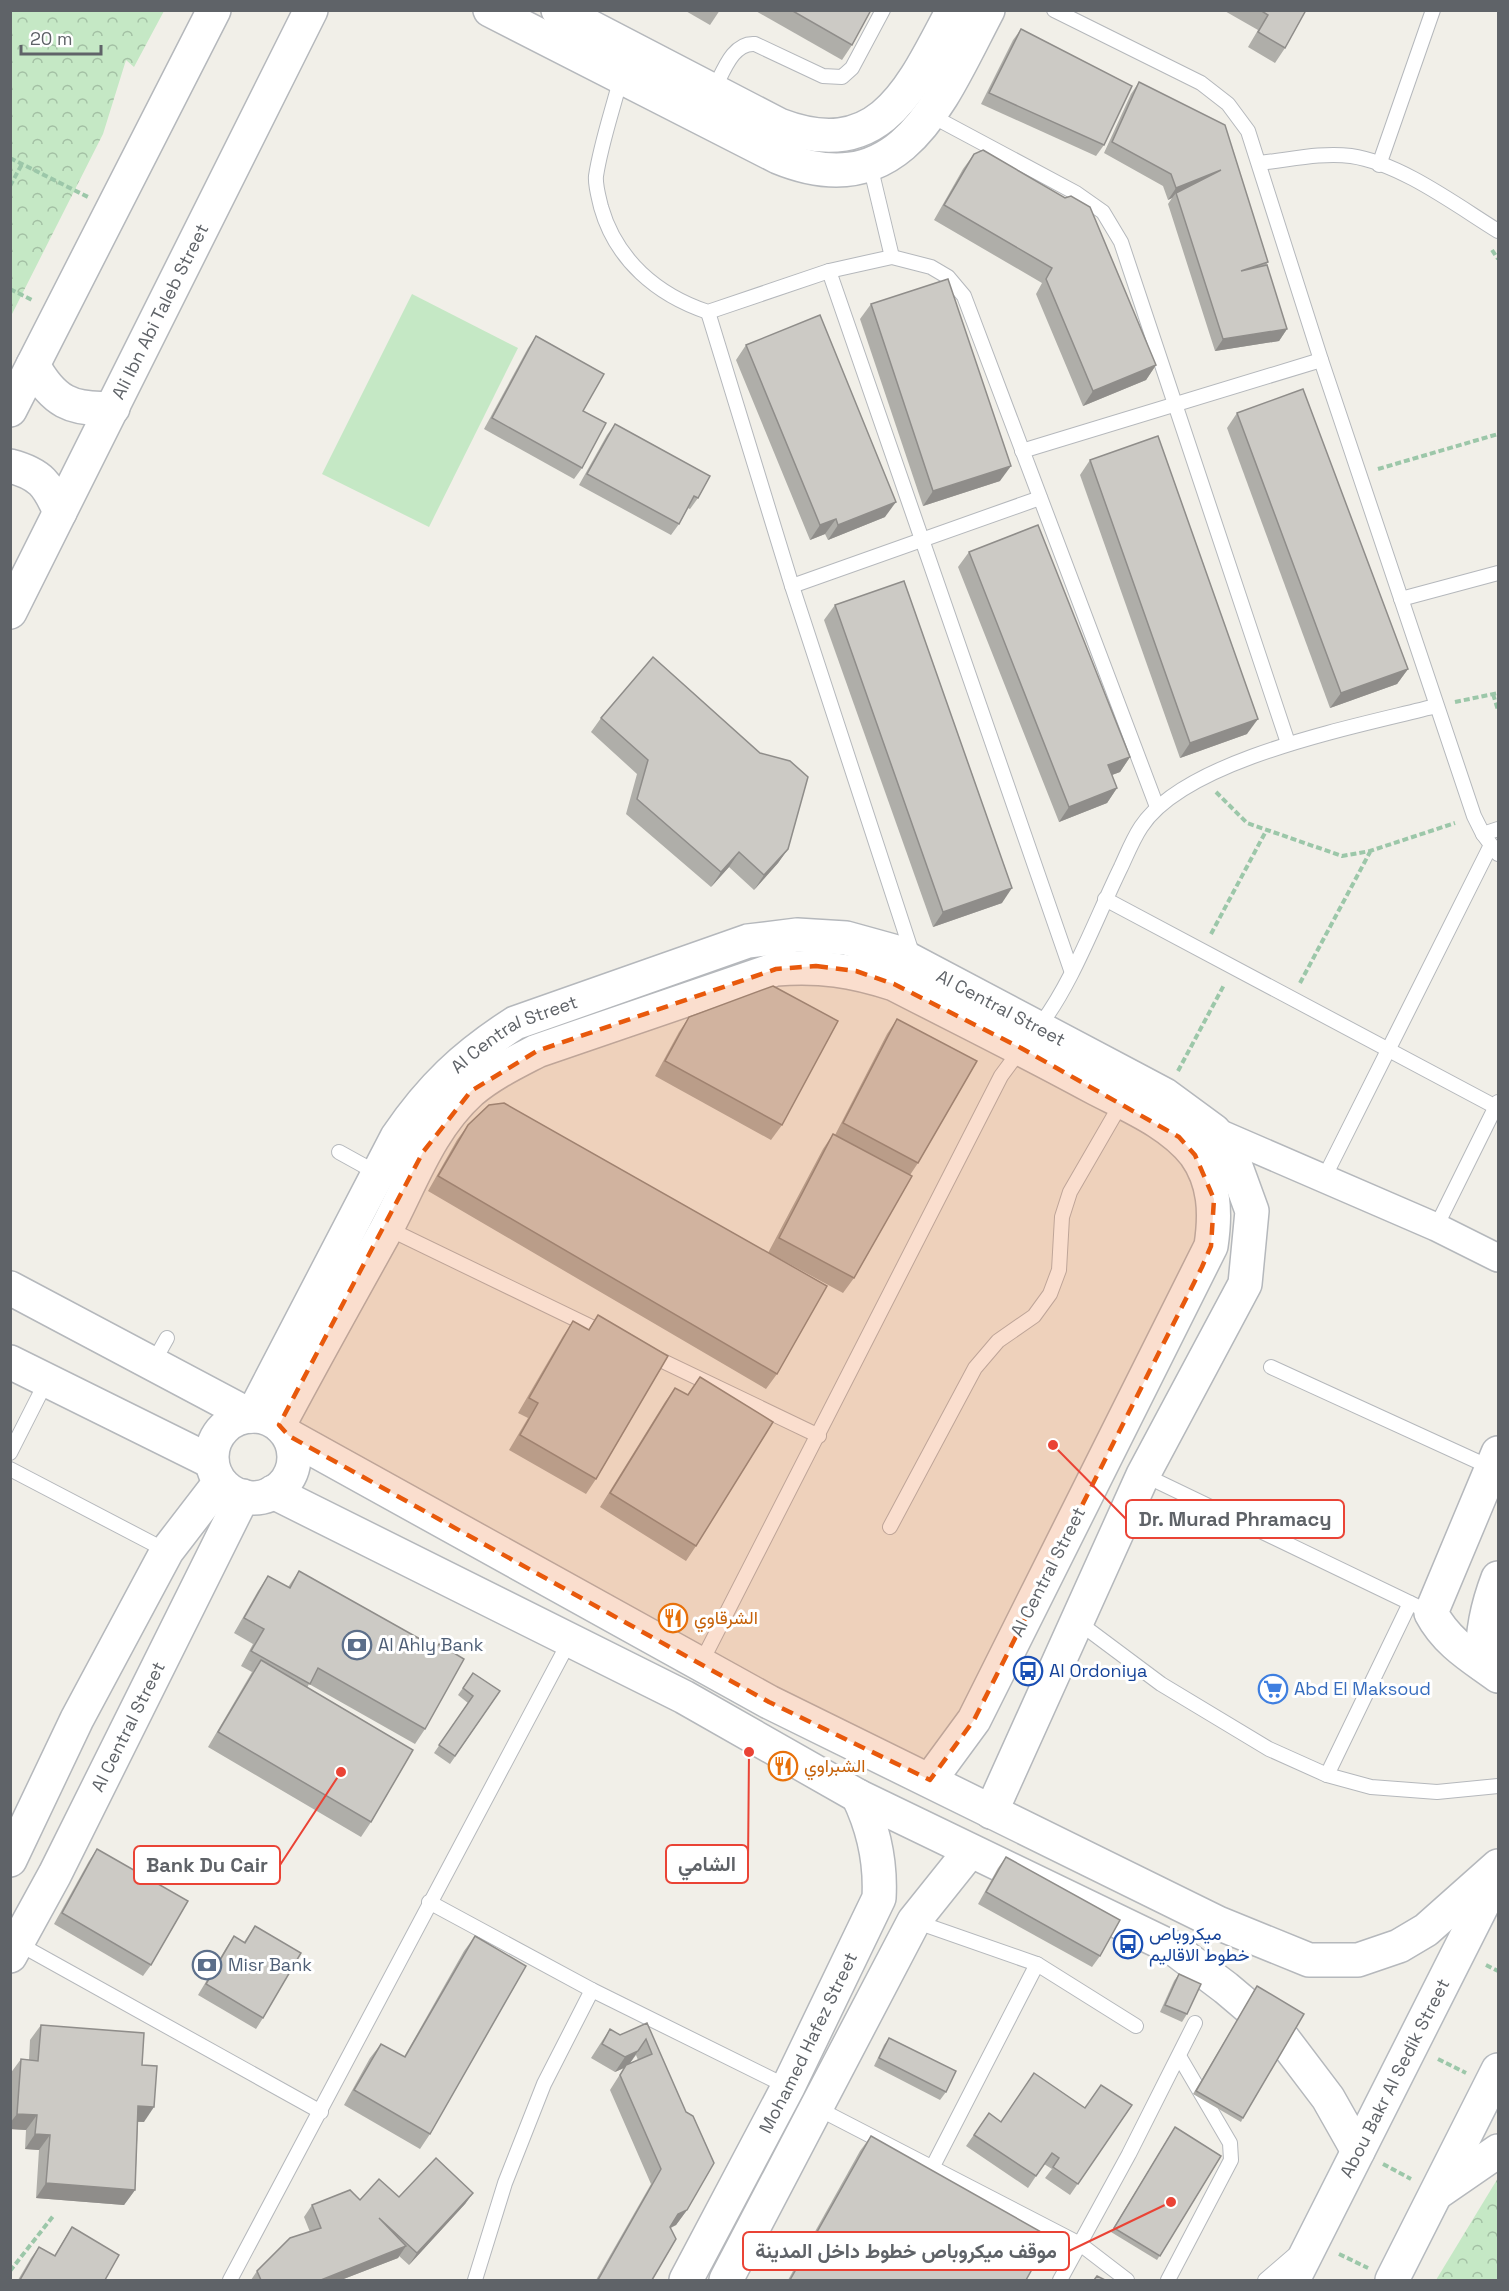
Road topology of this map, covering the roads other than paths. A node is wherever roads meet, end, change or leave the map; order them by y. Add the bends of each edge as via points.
1 (214, 10) edge
2 (311, 10) edge
3 (490, 10) edge
4 (558, 10) edge
5 (884, 10) edge
6 (953, 10) edge
7 (988, 10) edge
8 (1054, 10) edge
9 (1433, 10) edge
10 (622, 77) junction
11 (713, 91) junction
12 (932, 116) junction
13 (1259, 163) junction
14 (870, 165) junction
15 (1379, 165) junction
16 (1498, 231) edge
17 (892, 257) junction
18 (829, 271) junction
19 (708, 312) junction
20 (1321, 360) junction
21 (33, 365) junction
22 (1175, 405) junction
23 (112, 408) junction
24 (10, 410) edge
25 (1022, 451) junction
26 (10, 466) edge
27 (1040, 498) junction
28 (60, 512) junction
29 (921, 540) junction
30 (1498, 573) edge
31 (792, 586) junction
32 (1401, 599) junction
33 (10, 612) edge
34 (1436, 706) junction
35 (1288, 743) junction
36 (1157, 807) junction
37 (1498, 829) edge
38 (1491, 844) edge
39 (1105, 899) junction
40 (915, 963) junction
41 (1071, 970) junction
42 (1030, 1038) junction
43 (1388, 1050) junction
44 (1127, 1090) junction
45 (1497, 1105) edge
46 (1214, 1131) junction
47 (339, 1152) dead end
48 (377, 1173) junction
49 (1324, 1178) junction
50 (1436, 1227) junction
51 (387, 1228) junction
52 (1498, 1258) edge
53 (10, 1288) edge
54 (320, 1316) junction
55 (1156, 1358) junction
56 (10, 1362) edge
57 (1271, 1366) dead end
58 (1195, 1377) junction
59 (47, 1380) junction
60 (268, 1423) junction
61 (819, 1436) junction
62 (10, 1453) edge
63 (1496, 1464) edge
64 (10, 1469) edge
65 (1143, 1475) junction
66 (237, 1483) junction
67 (890, 1527) dead end
68 (163, 1561) junction
69 (1498, 1578) edge
70 (199, 1582) junction
71 (1421, 1607) junction
72 (1078, 1622) junction
73 (570, 1641) junction
74 (701, 1663) junction
75 (1490, 1670) edge
76 (684, 1697) junction
77 (1327, 1775) junction
78 (930, 1780) junction
79 (1498, 1786) edge
80 (858, 1796) junction
81 (991, 1812) junction
82 (970, 1851) junction
83 (12, 1858) edge
84 (1092, 1862) junction
85 (1498, 1866) edge
86 (55, 1874) junction
87 (1498, 1874) edge
88 (1073, 1899) junction
89 (429, 1902) junction
90 (914, 1921) junction
91 (15, 1950) edge
92 (1037, 1964) junction
93 (592, 1990) junction
94 (1195, 2023) dead end
95 (1136, 2026) dead end
96 (1179, 2056) junction
97 (1494, 2078) edge
98 (788, 2087) junction
99 (815, 2107) junction
100 (321, 2112) junction
101 (1358, 2151) junction
102 (1498, 2151) edge
103 (933, 2166) junction
104 (1437, 2193) junction
105 (1319, 2228) junction
106 (1080, 2244) junction
107 (230, 2280) edge
108 (475, 2280) edge
109 (686, 2280) edge
110 (726, 2280) edge
111 (1060, 2280) edge
112 (1127, 2280) edge
113 (1168, 2280) edge
114 (1265, 2280) edge
115 (1293, 2280) edge
116 (1392, 2280) edge

1 - 21 street
2 - 23 street, Ali Ibn Abi Taleb Street
3 - 10 street
4 - 11 street
5 - 11 lane via 852,68 842,77 823,76 749,43 734,52
6 - 11 street via 901,101 881,119 857,131 831,136 804,134
7 - 12 street
8 - 13 lane via 1201,83 1228,104 1248,131
9 - 15 lane
10 - 14 street via 801,166 847,171
10 - 19 lane via 596,178 604,217 622,252 651,284
12 - 14 street via 894,153
12 - 22 lane via 1076,193 1102,212 1121,242
13 - 15 lane via 1352,156
13 - 20 lane
14 - 17 lane
15 - 16 lane via 1413,180
17 - 18 lane
17 - 25 lane via 931,267 948,277 964,296
18 - 19 lane
18 - 29 lane
19 - 31 lane
20 - 22 lane
20 - 32 lane
21 - 23 street via 45,387 64,402 88,410
21 - 24 street
22 - 25 lane
22 - 35 lane
23 - 28 street, Ali Ibn Abi Taleb Street
25 - 27 lane
26 - 28 street via 30,471 50,488
27 - 29 lane
27 - 36 lane
28 - 33 street, Ali Ibn Abi Taleb Street
29 - 31 lane
29 - 41 lane
30 - 32 lane
31 - 40 lane
32 - 34 lane
34 - 35 lane
34 - 38 lane via 1474,816
35 - 36 lane via 1181,789
36 - 39 lane via 1140,828
37 - 38 lane
38 - 43 lane
39 - 41 lane
39 - 43 lane
40 - 42 street, Al Central Street
40 - 48 street, Al Central Street via 893,951 846,938 797,935 748,941 515,1023 481,1045 434,1087 397,1137
41 - 42 lane via 1059,999
42 - 44 street, Al Central Street
42 - 51 street, Al Central Street via 856,971 816,966 776,969 537,1051 502,1069 471,1091 445,1120 423,1152
42 - 61 lane via 1001,1076
43 - 45 lane
43 - 49 lane
44 - 46 street, Al Central Street via 1165,1095
44 - 55 street, Al Central Street via 1195,1155 1214,1199 1211,1246
44 - 67 lane via 1070,1192 1062,1217 1059,1270 1050,1294 1034,1316 998,1341 975,1368
45 - 50 lane
46 - 49 street
46 - 58 street, Al Central Street via 1232,1156 1252,1211 1250,1245 1245,1284
47 - 48 lane
48 - 54 street, Al Central Street
49 - 50 street
50 - 52 street
51 - 54 street, Al Central Street
51 - 61 lane
53 - 60 street via 160,1350
54 - 60 street, Al Central Street
55 - 58 street
55 - 78 street, Al Central Street via 974,1720
56 - 59 street
57 - 63 lane
58 - 65 street, Al Central Street
59 - 62 lane
59 - 66 street
60 - 66 street via 238,1418 220,1432 214,1443
60 - 66 street via 295,1459 287,1481
60 - 74 street
61 - 74 lane
63 - 71 street
64 - 68 lane
65 - 71 lane
65 - 72 street, Al Central Street
66 - 68 street
66 - 70 street, Al Central Street
66 - 73 street
68 - 70 street
68 - 83 street via 77,1719
69 - 75 street via 1482,1633
70 - 86 street, Al Central Street
71 - 75 street via 1441,1632
71 - 77 lane
72 - 77 lane via 1161,1684 1269,1749
72 - 81 street, Al Central Street
73 - 76 street
73 - 89 lane
74 - 76 street
74 - 78 street via 769,1702
76 - 80 street
77 - 79 lane via 1371,1787 1437,1792
78 - 81 street
80 - 82 street
80 - 98 street, Mohamed Hafez Street via 869,1819 881,1870 879,1898
81 - 84 street
82 - 88 street
82 - 90 street, Mohamed Hafez Street
83 - 86 street
84 - 85 street via 1218,1923 1310,1960 1328,1962 1358,1960 1399,1946 1426,1930
84 - 88 street
86 - 91 street, Al Central Street
87 - 101 street, Abou Bakr Al Sedik Street
88 - 101 street via 1173,1948 1262,2016 1313,2077
89 - 93 lane
89 - 100 lane
90 - 92 lane
90 - 99 street, Mohamed Hafez Street
91 - 100 lane
92 - 95 lane
92 - 103 lane
93 - 98 lane
93 - 108 lane via 535,2106 505,2182
94 - 96 lane
96 - 106 lane
96 - 113 lane via 1230,2144 1231,2160
97 - 104 street
98 - 109 street, Mohamed Hafez Street
99 - 103 lane
99 - 110 street, Mohamed Hafez Street
100 - 107 lane
101 - 105 street, Abou Bakr Al Sedik Street
102 - 104 street
103 - 106 lane
104 - 116 street
105 - 114 lane
105 - 115 street, Abou Bakr Al Sedik Street
106 - 111 lane
106 - 112 lane

